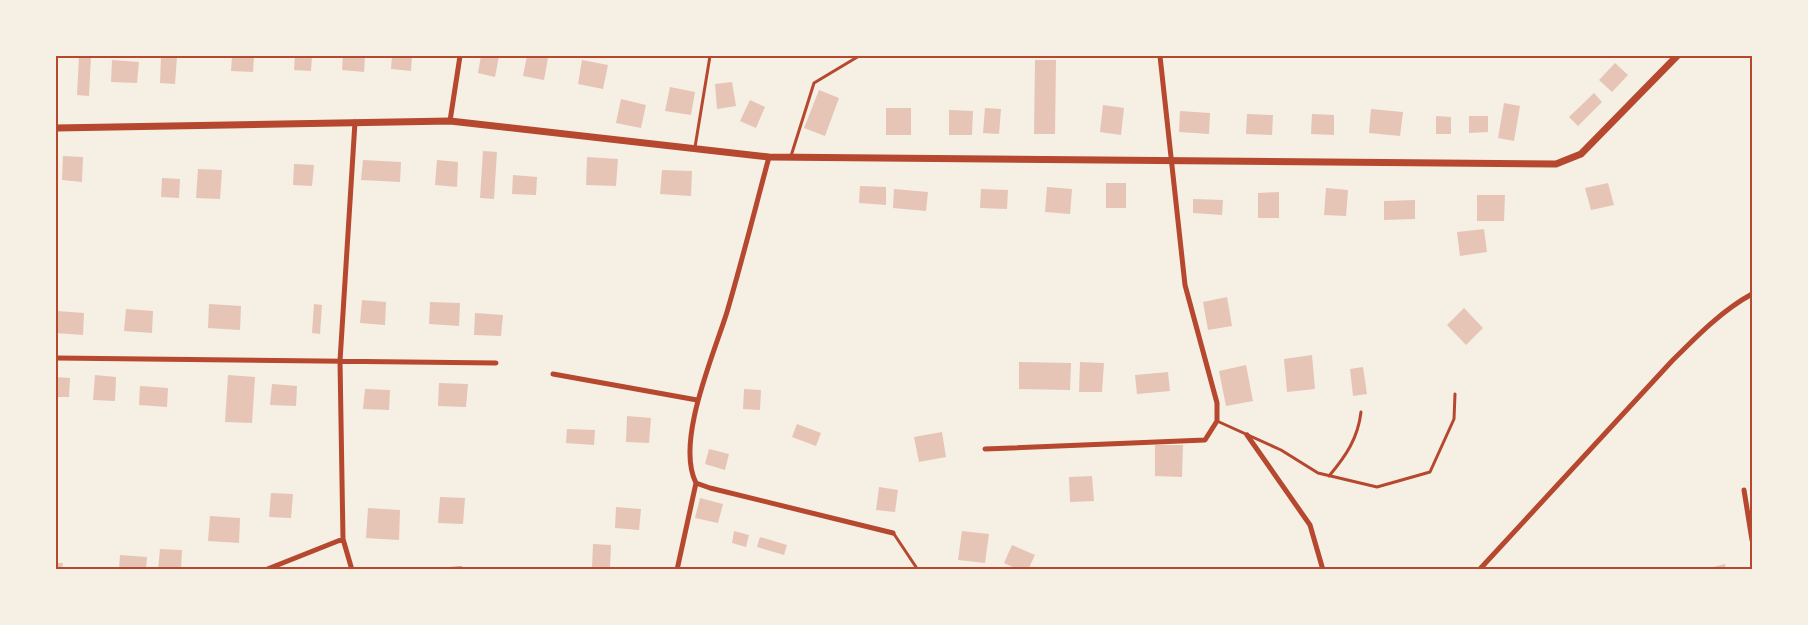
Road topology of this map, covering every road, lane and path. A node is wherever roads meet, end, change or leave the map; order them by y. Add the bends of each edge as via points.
1 (460, 56) edge
2 (710, 56) edge
3 (859, 56) edge
4 (1160, 56) edge
5 (1677, 56) edge
6 (450, 121) junction
7 (355, 122) junction
8 (56, 128) edge
9 (695, 149) junction
10 (769, 157) junction
11 (791, 158) junction
12 (1171, 159) junction
13 (1752, 294) edge
14 (56, 358) edge
15 (340, 361) junction
16 (496, 363) dead end
17 (553, 374) dead end
18 (1455, 394) dead end
19 (697, 400) junction
20 (1361, 412) dead end
21 (1217, 421) junction
22 (1247, 435) junction
23 (985, 449) dead end
24 (1329, 476) junction
25 (696, 483) junction
26 (1744, 490) dead end
27 (893, 533) joint
28 (343, 539) junction
29 (1752, 540) edge
30 (460, 569) edge
31 (265, 570) edge
32 (352, 570) edge
33 (438, 570) edge
34 (677, 570) edge
35 (918, 570) edge
36 (1323, 570) edge
37 (1479, 570) edge

1 - 6 street
2 - 9 lane
3 - 11 lane via 814,83
4 - 12 street
5 - 12 street via 1581,154 1556,164
6 - 7 street
6 - 9 street
7 - 8 street
7 - 15 street
9 - 10 street
10 - 11 street
10 - 19 street via 727,313
11 - 12 street
12 - 21 street via 1185,285 1217,403
13 - 37 street via 1737,302 1671,362
14 - 15 street
15 - 16 street
15 - 28 street
17 - 19 street
18 - 24 lane via 1454,420 1430,472 1377,487
19 - 25 street via 689,470
20 - 24 lane via 1359,429 1347,454
21 - 22 lane
21 - 23 street via 1205,440
22 - 24 lane
22 - 36 street via 1310,525
25 - 27 street
25 - 34 street
26 - 29 street
27 - 35 lane
28 - 31 street
28 - 32 street
30 - 33 street

